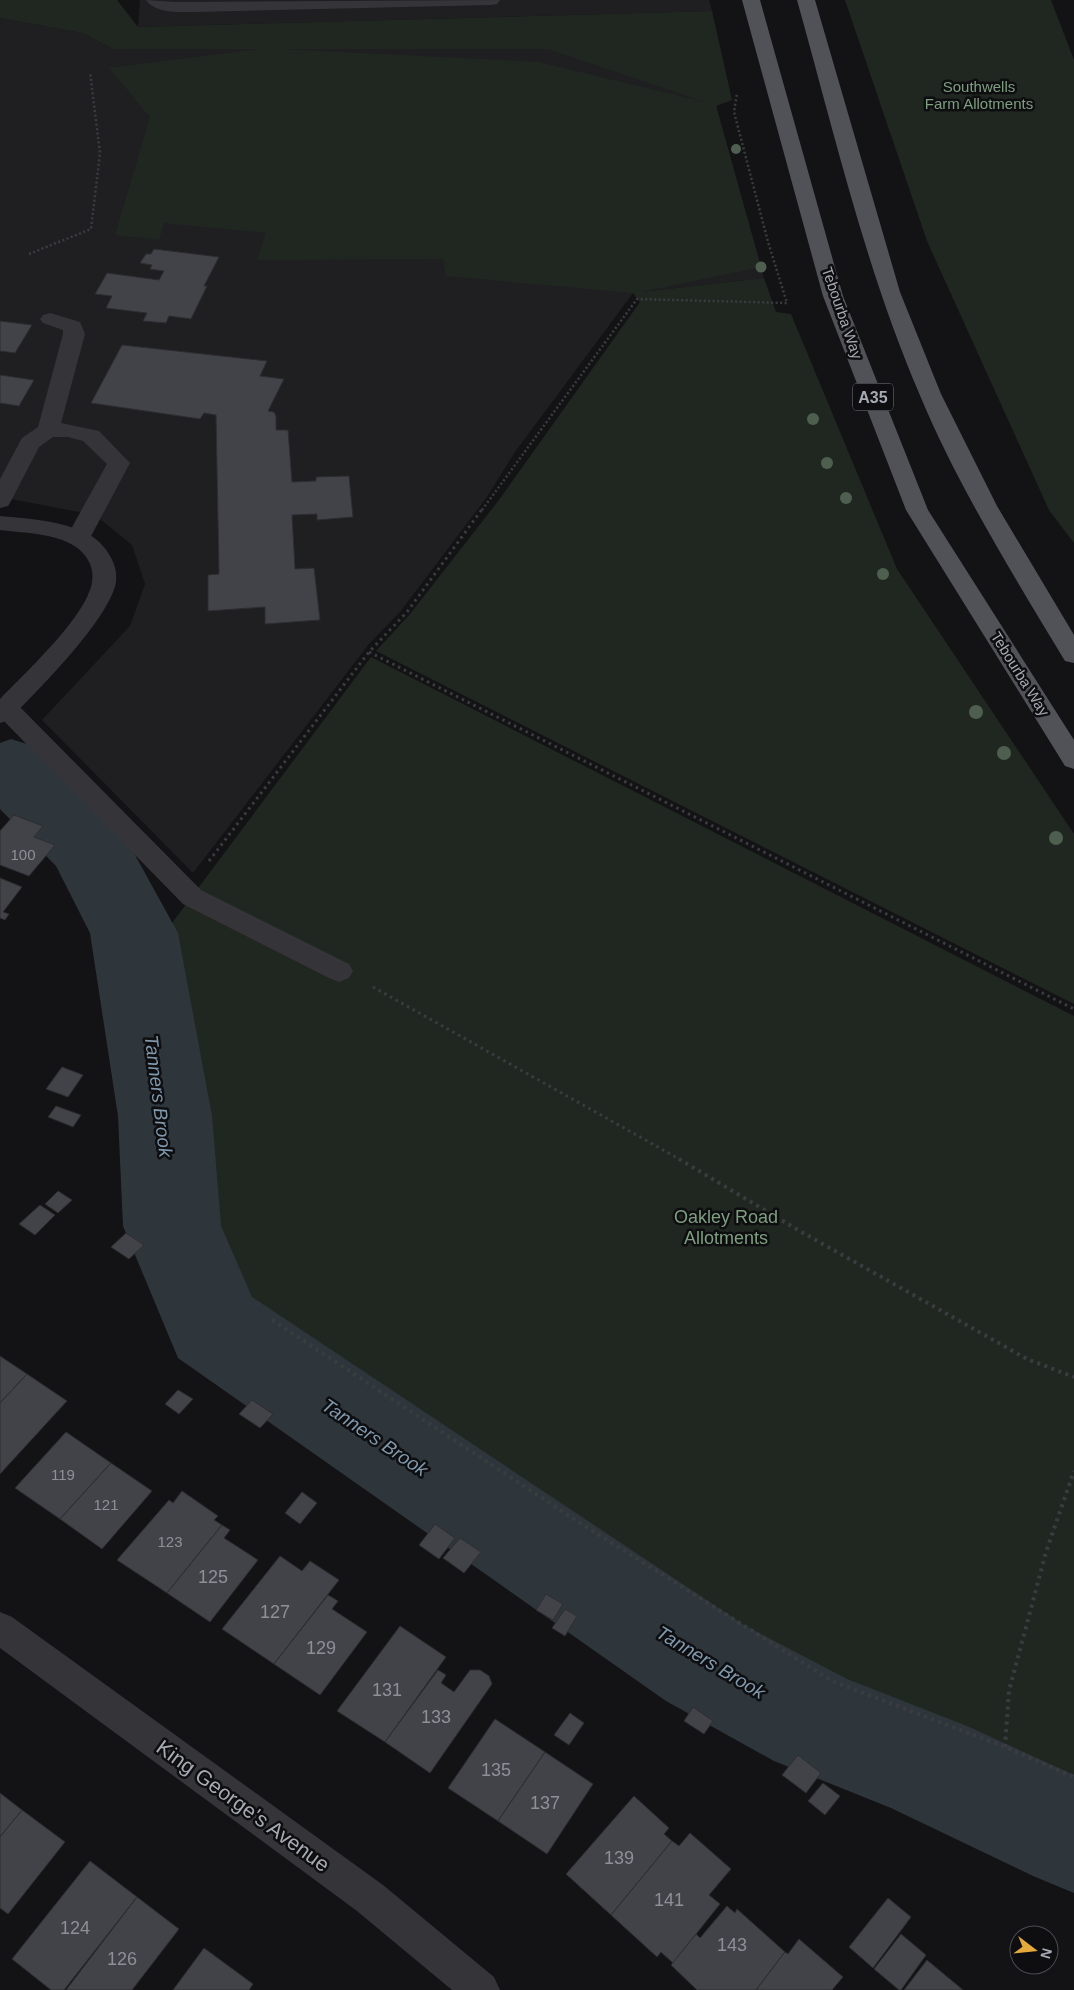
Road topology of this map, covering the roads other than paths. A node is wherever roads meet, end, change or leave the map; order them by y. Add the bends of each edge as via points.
1 (156, 0) edge
2 (491, 0) edge
3 (751, 0) edge
4 (806, 0) edge
5 (50, 319) dead end
6 (48, 430) junction
7 (0, 501) edge
8 (0, 523) edge
9 (78, 538) junction
10 (1074, 655) edge
11 (3, 711) edge
12 (1074, 760) edge
13 (339, 971) road end
14 (0, 1628) edge
15 (481, 1990) edge

1 - 2 street via 174,7 196,7
3 - 12 main road, Tebourba Way / A35 via 833,296 917,510
4 - 10 main road via 890,292 930,394 986,506
5 - 6 street via 72,326 74,334
6 - 7 street via 30,443
6 - 9 street via 68,430 91,436 119,463
8 - 9 street via 50,530
9 - 11 street via 93,548 100,562 104,583 92,611
11 - 13 street via 186,891 209,906
14 - 15 street, King George's Avenue via 370,1898

